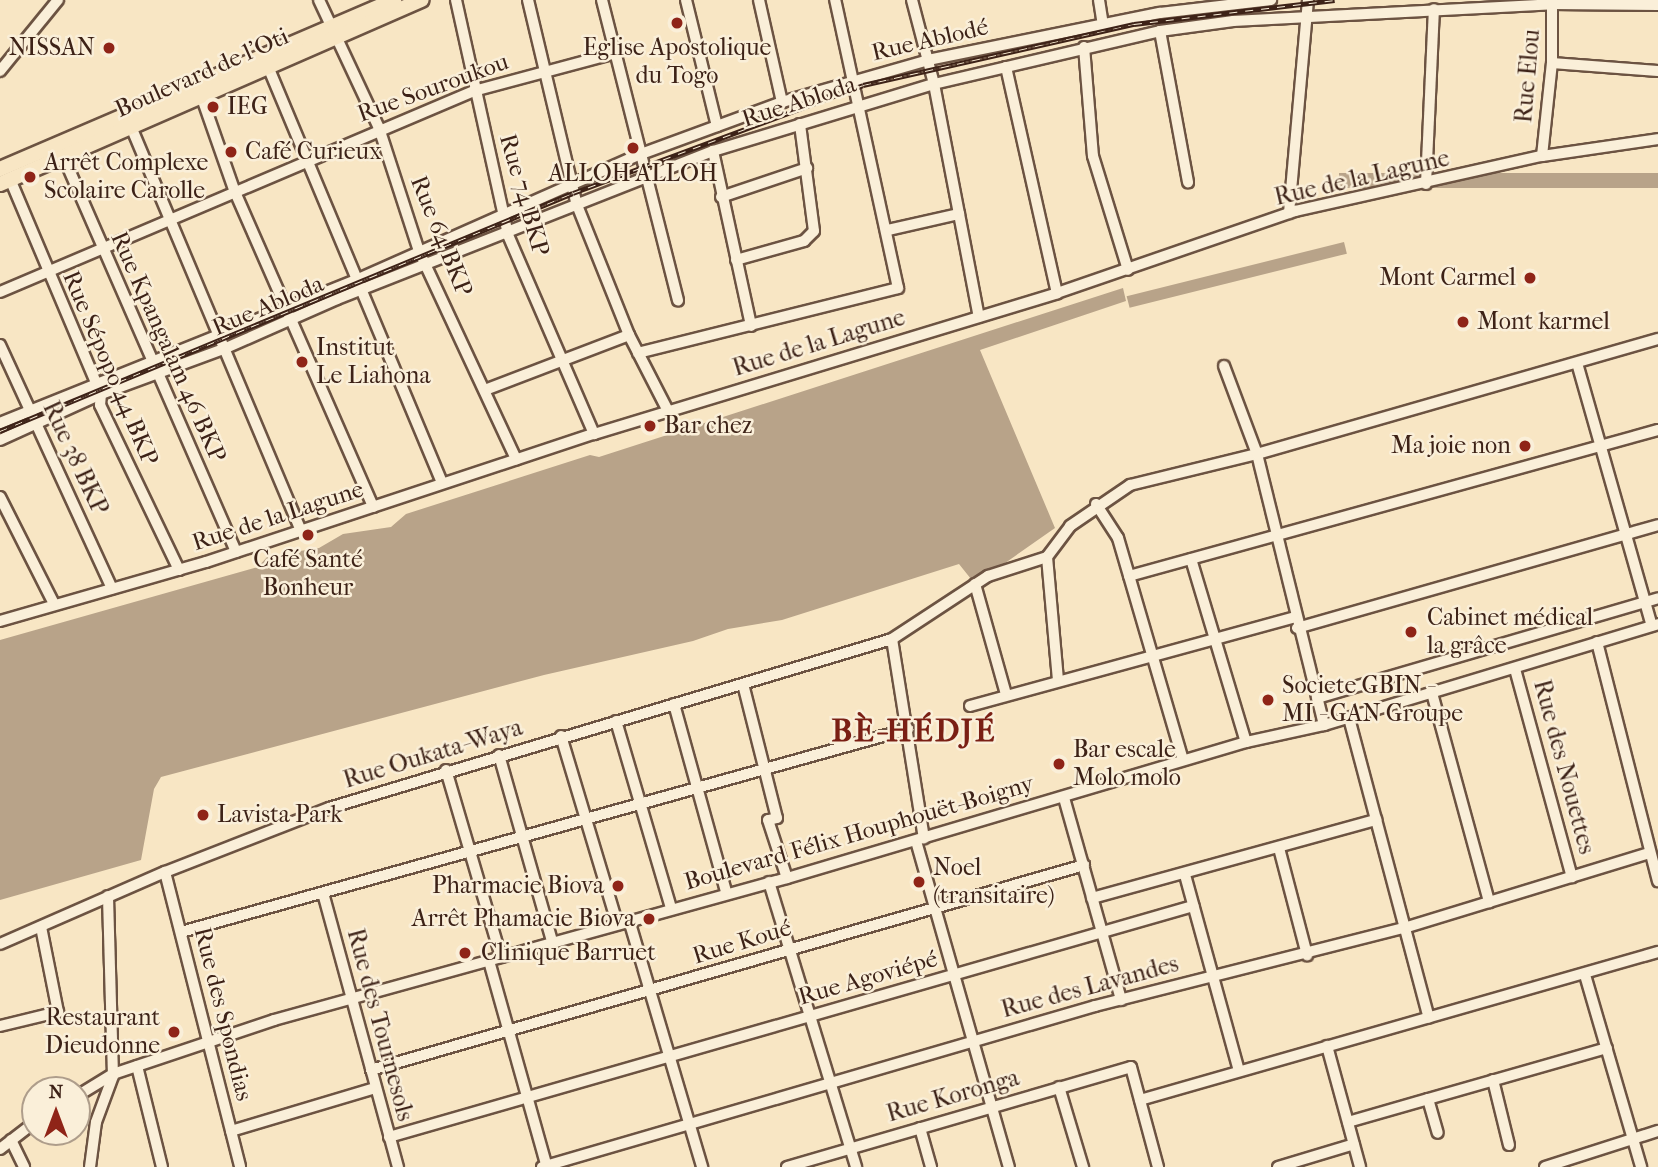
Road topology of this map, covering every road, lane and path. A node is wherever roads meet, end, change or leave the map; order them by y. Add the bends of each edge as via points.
1 (58, 0) edge
2 (319, 0) edge
3 (422, 0) edge
4 (456, 0) edge
5 (528, 0) edge
6 (602, 0) edge
7 (686, 0) edge
8 (759, 0) edge
9 (835, 0) edge
10 (912, 0) edge
11 (1099, 0) edge
12 (1157, 0) edge
13 (1270, 0) edge
14 (1308, 0) edge
15 (1228, 2) edge
16 (1552, 2) edge
17 (400, 3) edge
18 (1658, 5) edge
19 (1434, 9) junction
20 (1160, 13) junction
21 (1309, 14) junction
22 (1103, 24) junction
23 (336, 31) junction
24 (1160, 31) junction
25 (1084, 47) junction
26 (616, 53) junction
27 (928, 60) junction
28 (1552, 63) junction
29 (1006, 67) junction
30 (269, 69) junction
31 (0, 71) edge
32 (544, 71) junction
33 (1658, 71) edge
34 (852, 81) junction
35 (934, 84) junction
36 (474, 91) junction
37 (202, 98) junction
38 (782, 102) junction
39 (860, 104) junction
40 (800, 124) junction
41 (717, 126) junction
42 (379, 128) junction
43 (132, 129) junction
44 (1658, 139) edge
45 (713, 151) junction
46 (641, 154) junction
47 (1542, 156) junction
48 (64, 158) junction
49 (308, 160) junction
50 (807, 169) junction
51 (648, 176) junction
52 (3, 178) edge
53 (1188, 182) dead end
54 (1426, 184) junction
55 (571, 186) junction
56 (235, 192) junction
57 (722, 197) junction
58 (577, 205) junction
59 (1289, 213) junction
60 (959, 214) junction
61 (504, 218) junction
62 (168, 220) junction
63 (888, 230) junction
64 (509, 235) junction
65 (100, 249) junction
66 (419, 251) junction
67 (736, 260) junction
68 (426, 265) junction
69 (1128, 270) junction
70 (47, 272) junction
71 (358, 285) junction
72 (0, 292) edge
73 (1057, 293) junction
74 (678, 301) dead end
75 (286, 306) junction
76 (979, 317) junction
77 (292, 319) junction
78 (751, 326) junction
79 (216, 335) junction
80 (628, 335) junction
81 (1658, 339) edge
82 (0, 345) edge
83 (226, 348) junction
84 (638, 354) junction
85 (152, 361) junction
86 (562, 362) junction
87 (1577, 363) junction
88 (1224, 366) dead end
89 (158, 373) junction
90 (96, 381) junction
91 (485, 390) junction
92 (102, 394) junction
93 (29, 410) junction
94 (668, 411) junction
95 (0, 423) edge
96 (37, 424) junction
97 (1658, 430) edge
98 (594, 433) junction
99 (0, 440) edge
100 (1602, 446) junction
101 (1257, 454) junction
102 (516, 459) junction
103 (442, 483) junction
104 (0, 498) edge
105 (1096, 504) junction
106 (373, 507) junction
107 (1658, 525) edge
108 (301, 531) junction
109 (1629, 534) junction
110 (1277, 537) junction
111 (236, 552) junction
112 (1047, 557) junction
113 (1191, 559) junction
114 (179, 570) junction
115 (1129, 576) junction
116 (975, 584) junction
117 (112, 589) junction
118 (1658, 598) edge
119 (1645, 601) junction
120 (54, 604) junction
121 (0, 621) edge
122 (1296, 622) junction
123 (1655, 625) edge
124 (1214, 638) junction
125 (892, 639) junction
126 (1597, 642) junction
127 (1151, 656) junction
128 (1515, 668) junction
129 (1058, 680) junction
130 (743, 684) junction
131 (1432, 693) junction
132 (1006, 694) junction
133 (1317, 698) junction
134 (674, 704) junction
135 (970, 706) dead end
136 (1349, 718) junction
137 (617, 721) junction
138 (1324, 725) junction
139 (908, 729) junction
140 (561, 736) junction
141 (1246, 742) junction
142 (499, 755) junction
143 (1183, 760) junction
144 (764, 769) junction
145 (446, 770) junction
146 (698, 788) junction
147 (1064, 798) junction
148 (641, 804) junction
149 (585, 819) junction
150 (1376, 820) junction
151 (522, 837) junction
152 (920, 839) junction
153 (1279, 848) junction
154 (468, 851) junction
155 (1650, 853) junction
156 (1084, 865) junction
157 (165, 872) junction
158 (1185, 875) junction
159 (1572, 877) junction
160 (787, 878) junction
161 (1658, 881) edge
162 (769, 882) junction
163 (726, 892) junction
164 (323, 893) junction
165 (108, 896) junction
166 (1092, 898) junction
167 (1489, 902) junction
168 (1193, 905) junction
169 (936, 907) junction
170 (671, 908) junction
171 (629, 920) junction
172 (617, 923) junction
173 (41, 927) junction
174 (1404, 928) junction
175 (181, 932) junction
176 (1103, 932) junction
177 (552, 941) junction
178 (0, 944) edge
179 (793, 949) junction
180 (1658, 951) edge
181 (1307, 955) junction
182 (501, 957) junction
183 (489, 961) junction
184 (955, 975) junction
185 (1585, 975) junction
186 (1211, 976) junction
187 (652, 991) junction
188 (351, 997) junction
189 (1121, 1000) junction
190 (812, 1015) junction
191 (1429, 1018) junction
192 (0, 1026) edge
193 (509, 1030) junction
194 (209, 1040) junction
195 (974, 1040) junction
196 (1327, 1046) junction
197 (1607, 1048) junction
198 (670, 1056) junction
199 (137, 1066) junction
200 (372, 1070) junction
201 (1239, 1071) junction
202 (113, 1076) junction
203 (832, 1080) junction
204 (1493, 1080) junction
205 (1059, 1087) junction
206 (91, 1088) edge
207 (376, 1088) junction
208 (528, 1099) junction
209 (1428, 1099) junction
210 (1140, 1100) junction
211 (992, 1106) junction
212 (689, 1122) junction
213 (1348, 1122) junction
214 (920, 1128) junction
215 (231, 1131) junction
216 (1658, 1131) edge
217 (21, 1132) edge
218 (1438, 1133) dead end
219 (389, 1137) junction
220 (1633, 1139) junction
221 (1354, 1144) junction
222 (3, 1145) edge
223 (1509, 1145) dead end
224 (851, 1148) junction
225 (24, 1167) edge
226 (90, 1167) edge
227 (162, 1167) edge
228 (240, 1167) edge
229 (398, 1167) edge
230 (545, 1167) edge
231 (702, 1167) edge
232 (787, 1167) edge
233 (856, 1167) edge
234 (931, 1167) edge
235 (1009, 1167) edge
236 (1083, 1167) edge
237 (1158, 1167) edge
238 (1278, 1167) edge
239 (1360, 1167) edge
240 (1545, 1167) edge
241 (1640, 1167) edge

1 - 31 street
2 - 23 street, Rue 64 BKP
3 - 17 main road, Boulevard de l'Oti
4 - 36 street, Rue 74 BKP
5 - 32 street
6 - 26 street
7 - 41 street
8 - 38 street
9 - 34 street
10 - 27 street
11 - 22 street
12 - 20 street
13 - 15 street, Rue Ablodé
14 - 21 street
15 - 20 street, Rue Ablodé
16 - 18 street, Rue Abloda
16 - 19 street, Rue Abloda
16 - 28 street, Rue Elou
17 - 23 main road, Boulevard de l'Oti
19 - 21 street, Rue Abloda
19 - 54 street
20 - 22 street, Rue Ablodé
21 - 24 street, Rue Abloda
21 - 59 street
22 - 27 street, Rue Ablodé
23 - 30 main road, Boulevard de l'Oti
23 - 42 street, Rue 64 BKP
23 - 52 main road, Boulevard de l'Oti
24 - 25 street, Rue Abloda
24 - 53 street
25 - 29 street, Rue Abloda
25 - 69 street via 1093,156
26 - 32 street, Rue Souroukou
26 - 46 street
27 - 34 street, Rue Ablodé
27 - 35 street
28 - 33 street
28 - 47 street, Rue Elou
29 - 35 street, Rue Abloda
29 - 73 street
30 - 37 main road, Boulevard de l'Oti
30 - 49 street
32 - 36 street, Rue Souroukou
32 - 55 street
34 - 38 street, Rue Ablodé
34 - 39 street
35 - 39 street, Rue Abloda
35 - 60 street
36 - 42 street, Rue Souroukou
36 - 61 street, Rue 74 BKP
37 - 43 main road, Boulevard de l'Oti
37 - 56 street
38 - 41 street, Rue Ablodé
39 - 40 street, Rue Abloda
39 - 63 street
40 - 45 street, Rue Abloda
40 - 50 street
41 - 46 street, Rue Ablodé
42 - 49 street, Rue Souroukou
42 - 66 street, Rue 64 BKP
43 - 48 main road, Boulevard de l'Oti
43 - 62 street
44 - 47 street, Rue de la Lagune
45 - 51 street, Rue Abloda
45 - 57 street
46 - 51 street
46 - 55 street, Rue Ablodé
47 - 54 street, Rue de la Lagune
48 - 52 main road, Boulevard de l'Oti
48 - 65 street, Rue Kpangalam 46 BKP
49 - 56 street, Rue Souroukou
49 - 71 street
50 - 57 street
50 - 67 street via 815,225 810,237
51 - 58 street, Rue Abloda
51 - 74 street
52 - 70 street, Rue Sépopo 44 BKP
54 - 59 street, Rue de la Lagune
55 - 58 street
55 - 61 street, Rue Ablodé
56 - 62 street, Rue Souroukou
56 - 75 street
57 - 67 street
58 - 64 street, Rue Abloda
58 - 80 street
59 - 69 street, Rue de la Lagune
60 - 63 street
60 - 76 street
61 - 64 street, Rue 74 BKP
61 - 66 street, Rue Ablodé
62 - 65 street, Rue Souroukou
62 - 79 street
63 - 78 street via 900,282 894,293
64 - 68 street, Rue Abloda
64 - 86 street, Rue 74 BKP
65 - 70 street, Rue Souroukou
65 - 85 street, Rue Kpangalam 46 BKP
66 - 68 street, Rue 64 BKP
66 - 71 street, Rue Ablodé
67 - 78 street
68 - 71 street, Rue Abloda
68 - 91 street, Rue 64 BKP
69 - 73 street, Rue de la Lagune
70 - 72 street, Rue Souroukou
70 - 90 street, Rue Sépopo 44 BKP
71 - 75 street
71 - 77 street, Rue Abloda
71 - 103 street
73 - 76 street, Rue de la Lagune
75 - 77 street
75 - 79 street
76 - 94 street, Rue de la Lagune
77 - 83 street, Rue Abloda
77 - 106 street
78 - 84 street
79 - 83 street
79 - 85 street
80 - 84 street
80 - 86 street
81 - 87 street
82 - 93 street, Rue 38 BKP
83 - 89 street, Rue Abloda
83 - 108 street
84 - 94 street
85 - 89 street, Rue Kpangalam 46 BKP
85 - 90 street
86 - 91 street
86 - 98 street, Rue 74 BKP
87 - 100 street
87 - 101 street
88 - 101 street
89 - 92 street, Rue Abloda
89 - 111 street, Rue Kpangalam 46 BKP
90 - 92 street, Rue Sépopo 44 BKP
90 - 93 street
91 - 102 street, Rue 64 BKP
92 - 96 street, Rue Abloda
92 - 114 street, Rue Sépopo 44 BKP via 100,405
93 - 95 street
93 - 96 street, Rue 38 BKP
94 - 98 street, Rue de la Lagune
96 - 99 street, Rue Abloda
96 - 117 street, Rue 38 BKP
97 - 100 street
98 - 102 street, Rue de la Lagune
100 - 109 street
100 - 110 street
101 - 105 street via 1130,485
101 - 110 street
102 - 103 street, Rue de la Lagune
103 - 106 street, Rue de la Lagune
104 - 120 street
105 - 112 street via 1055,541
105 - 115 street via 1115,530
106 - 108 street, Rue de la Lagune
107 - 109 street
108 - 111 street, Rue de la Lagune
109 - 119 street
109 - 122 street
110 - 113 street
110 - 122 street
111 - 114 street, Rue de la Lagune
112 - 116 street, Rue Oukata-Waya
112 - 129 street
113 - 115 street
113 - 124 street
114 - 117 street, Rue de la Lagune
115 - 127 street
116 - 125 street, Rue Oukata-Waya
116 - 132 street
117 - 120 street, Rue de la Lagune
118 - 119 street
119 - 123 street
119 - 133 street
120 - 121 street, Rue de la Lagune
122 - 124 street
122 - 133 street
123 - 126 street, Boulevard Félix Houphouët-Boigny
124 - 127 street
124 - 141 street
125 - 130 street, Rue Oukata-Waya
125 - 139 street
126 - 128 street, Boulevard Félix Houphouët-Boigny
126 - 155 street
127 - 129 street
127 - 143 street
128 - 131 street, Boulevard Félix Houphouët-Boigny
128 - 159 street, Rue des Nouettes
129 - 132 street
130 - 134 street, Rue Oukata-Waya
130 - 144 street
131 - 136 street, Boulevard Félix Houphouët-Boigny
131 - 167 street
132 - 135 street
133 - 138 street
134 - 137 street, Rue Oukata-Waya
134 - 146 street
136 - 138 street, Boulevard Félix Houphouët-Boigny
136 - 150 street
137 - 140 street, Rue Oukata-Waya
137 - 148 street
138 - 141 street, Boulevard Félix Houphouët-Boigny
139 - 144 street
139 - 152 street
140 - 142 street, Rue Oukata-Waya
140 - 149 street
141 - 143 street, Boulevard Félix Houphouët-Boigny
142 - 145 street, Rue Oukata-Waya
142 - 151 street
143 - 147 street, Boulevard Félix Houphouët-Boigny
144 - 146 street
144 - 160 street via 776,818 768,820
145 - 154 street
145 - 157 street, Rue Oukata-Waya via 277,827
146 - 148 street
146 - 163 street
147 - 152 street, Boulevard Félix Houphouët-Boigny
147 - 156 street
148 - 149 street
148 - 170 street
149 - 151 street
149 - 172 street
150 - 153 street
150 - 174 street
151 - 154 street
151 - 177 street
152 - 160 street, Boulevard Félix Houphouët-Boigny
152 - 169 street
153 - 158 street
153 - 181 street
154 - 164 street
154 - 182 street
155 - 159 street, Rue des Lavandes
155 - 161 street
156 - 166 street
156 - 169 street, Rue Koué
157 - 165 street, Rue Oukata-Waya
157 - 175 street, Rue des Spondias
158 - 166 street
158 - 168 street
159 - 167 street, Rue des Lavandes
160 - 162 street, Boulevard Félix Houphouët-Boigny
162 - 163 street, Boulevard Félix Houphouët-Boigny
162 - 179 street
163 - 170 street, Boulevard Félix Houphouët-Boigny
164 - 175 street
164 - 188 street, Rue des Tournesols
165 - 173 street, Rue Oukata-Waya
165 - 202 street
166 - 176 street
167 - 174 street, Rue des Lavandes
168 - 176 street, Rue Agoviépé
168 - 186 street
169 - 179 street, Rue Koué
169 - 184 street
170 - 171 street, Boulevard Félix Houphouët-Boigny
171 - 172 street, Boulevard Félix Houphouët-Boigny
171 - 187 street
172 - 177 street, Boulevard Félix Houphouët-Boigny
173 - 178 street, Rue Oukata-Waya
173 - 192 street via 58,1012
174 - 181 street, Rue des Lavandes
174 - 191 street
175 - 194 street, Rue des Spondias
176 - 184 street, Rue Agoviépé
176 - 189 street
177 - 182 street, Boulevard Félix Houphouët-Boigny
179 - 187 street, Rue Koué
179 - 190 street
180 - 185 street
181 - 186 street, Rue des Lavandes
182 - 183 street, Boulevard Félix Houphouët-Boigny
183 - 188 street, Boulevard Félix Houphouët-Boigny
183 - 193 street
184 - 190 street, Rue Agoviépé
184 - 195 street
185 - 191 street
185 - 197 street
186 - 189 street, Rue des Lavandes
186 - 201 street
187 - 193 street, Rue Koué
187 - 198 street
188 - 194 street, Boulevard Félix Houphouët-Boigny
188 - 200 street, Rue des Tournesols
189 - 195 street, Rue des Lavandes
190 - 198 street, Rue Agoviépé
190 - 203 street
191 - 196 street
193 - 200 street, Rue Koué
193 - 208 street
194 - 199 street, Boulevard Félix Houphouët-Boigny
194 - 215 street, Rue des Spondias
195 - 203 street, Rue des Lavandes
195 - 211 street
196 - 201 street
196 - 213 street
197 - 204 street
197 - 220 street
198 - 208 street, Rue Agoviépé
198 - 212 street
199 - 202 street, Boulevard Félix Houphouët-Boigny
199 - 227 street
200 - 207 street, Rue des Tournesols
201 - 210 street
202 - 206 street, Boulevard Félix Houphouët-Boigny
202 - 226 street via 96,1122
203 - 212 street, Rue des Lavandes
203 - 224 street
204 - 209 street
204 - 223 street
205 - 210 street, Rue Koronga via 1130,1067
205 - 211 street, Rue Koronga
205 - 236 street
207 - 215 street
207 - 219 street, Rue des Tournesols
208 - 219 street, Rue Agoviépé
208 - 230 street
209 - 213 street
209 - 218 street
210 - 237 street
211 - 214 street, Rue Koronga
211 - 235 street
212 - 230 street, Rue des Lavandes
212 - 231 street
213 - 221 street
214 - 224 street, Rue Koronga
214 - 234 street
215 - 228 street, Rue des Spondias
216 - 220 street
217 - 222 street
219 - 229 street, Rue des Tournesols
220 - 240 street
220 - 241 street
221 - 238 street
221 - 239 street
222 - 225 street
224 - 232 street, Rue Koronga
224 - 233 street

